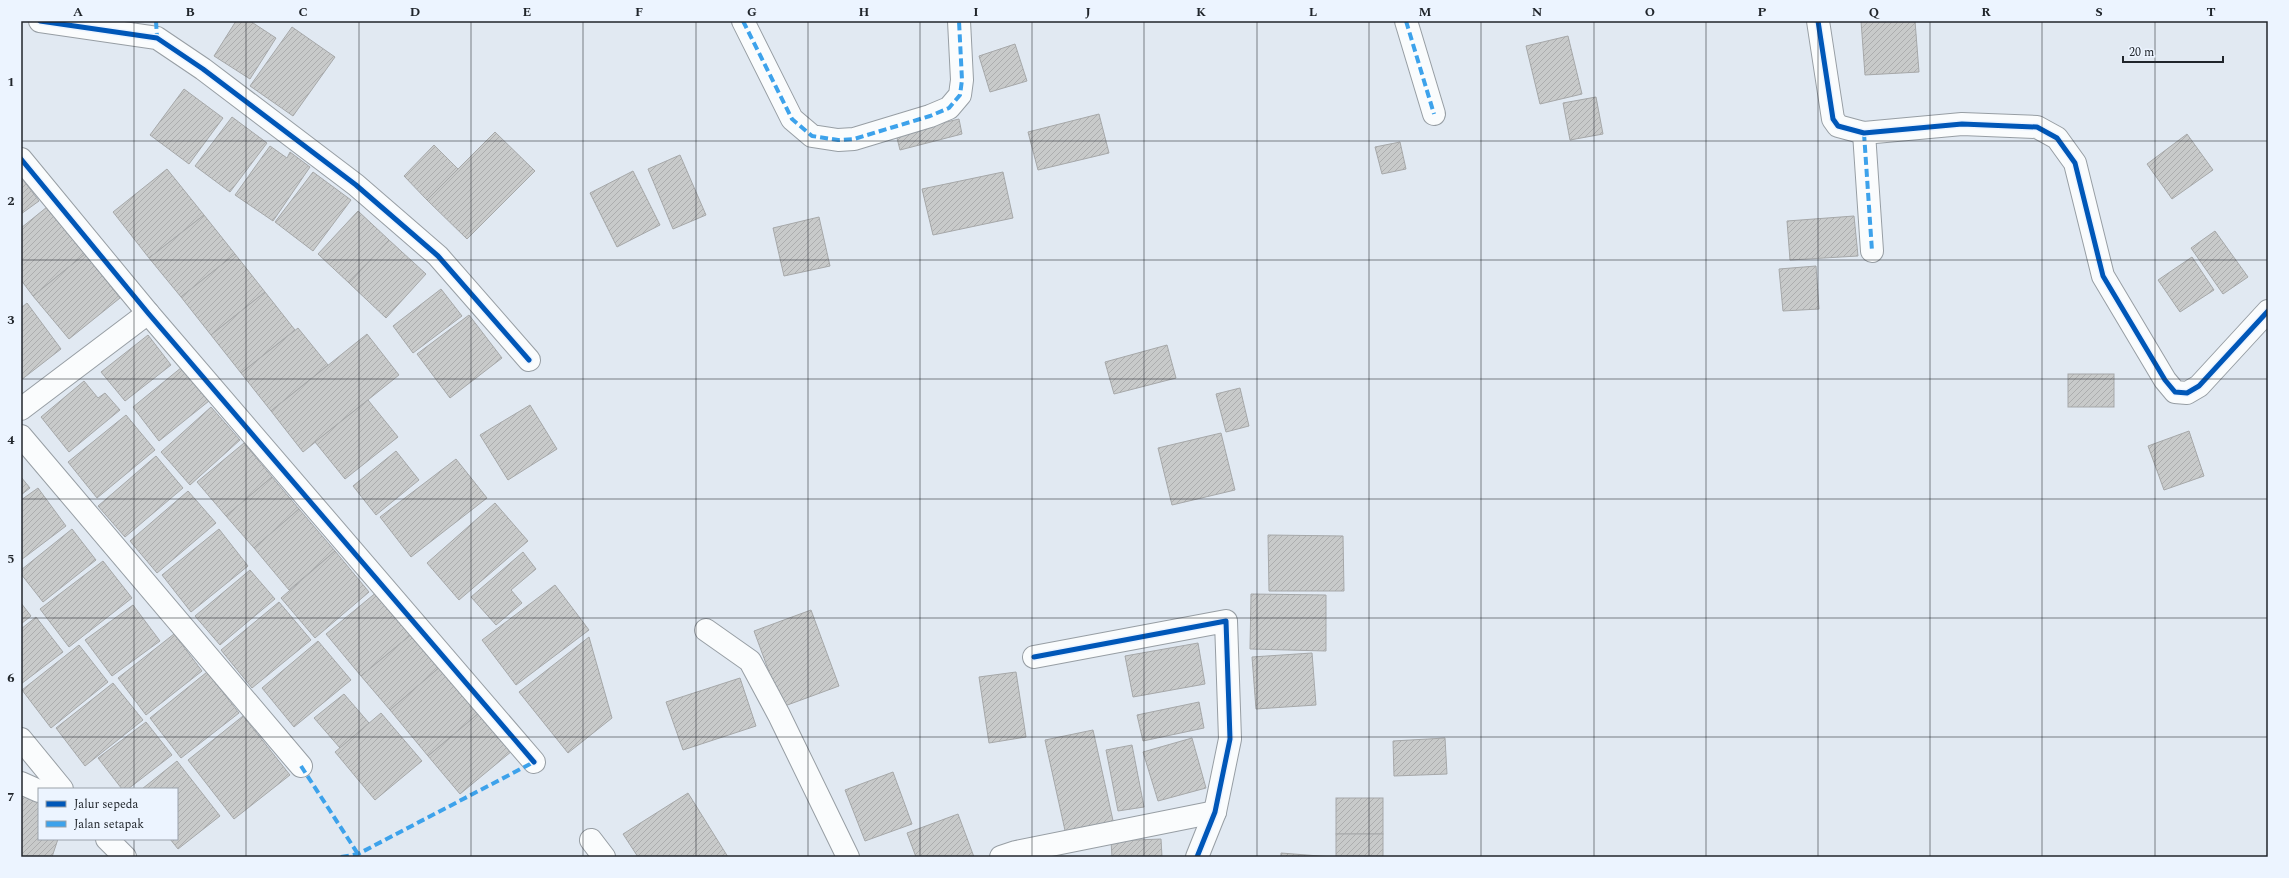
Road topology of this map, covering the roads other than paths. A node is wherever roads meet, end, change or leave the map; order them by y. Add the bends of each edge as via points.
1 (40, 21) edge
2 (743, 21) edge
3 (959, 21) edge
4 (1406, 21) edge
5 (1818, 21) edge
6 (157, 30) edge
7 (1434, 114) dead end
8 (1864, 132) junction
9 (21, 159) edge
10 (1872, 251) dead end
11 (2268, 311) edge
12 (148, 313) junction
13 (529, 360) dead end
14 (21, 409) edge
15 (21, 436) edge
16 (706, 630) dead end
17 (1034, 657) dead end
18 (21, 739) edge
19 (534, 762) dead end
20 (301, 766) dead end
21 (21, 783) edge
22 (61, 788) edge
23 (38, 790) edge
24 (1215, 812) junction
25 (109, 840) edge
26 (124, 857) edge
27 (848, 857) edge
28 (1001, 857) edge
29 (1196, 857) edge

1 - 6 street
2 - 3 street via 792,119 812,136 854,140 949,108 960,95 962,80
4 - 7 street
5 - 8 street via 1833,118 1838,126
6 - 13 street via 203,69 356,185 438,256
8 - 10 street
8 - 11 street via 1962,124 2037,127 2057,138 2075,163 2103,276 2165,380 2175,392 2187,393 2199,386
9 - 12 street
12 - 14 street
12 - 19 street
15 - 20 street
16 - 27 street via 750,661
17 - 24 street via 1226,621 1230,739
18 - 22 street
21 - 23 street
24 - 28 street
24 - 29 street
25 - 26 street

